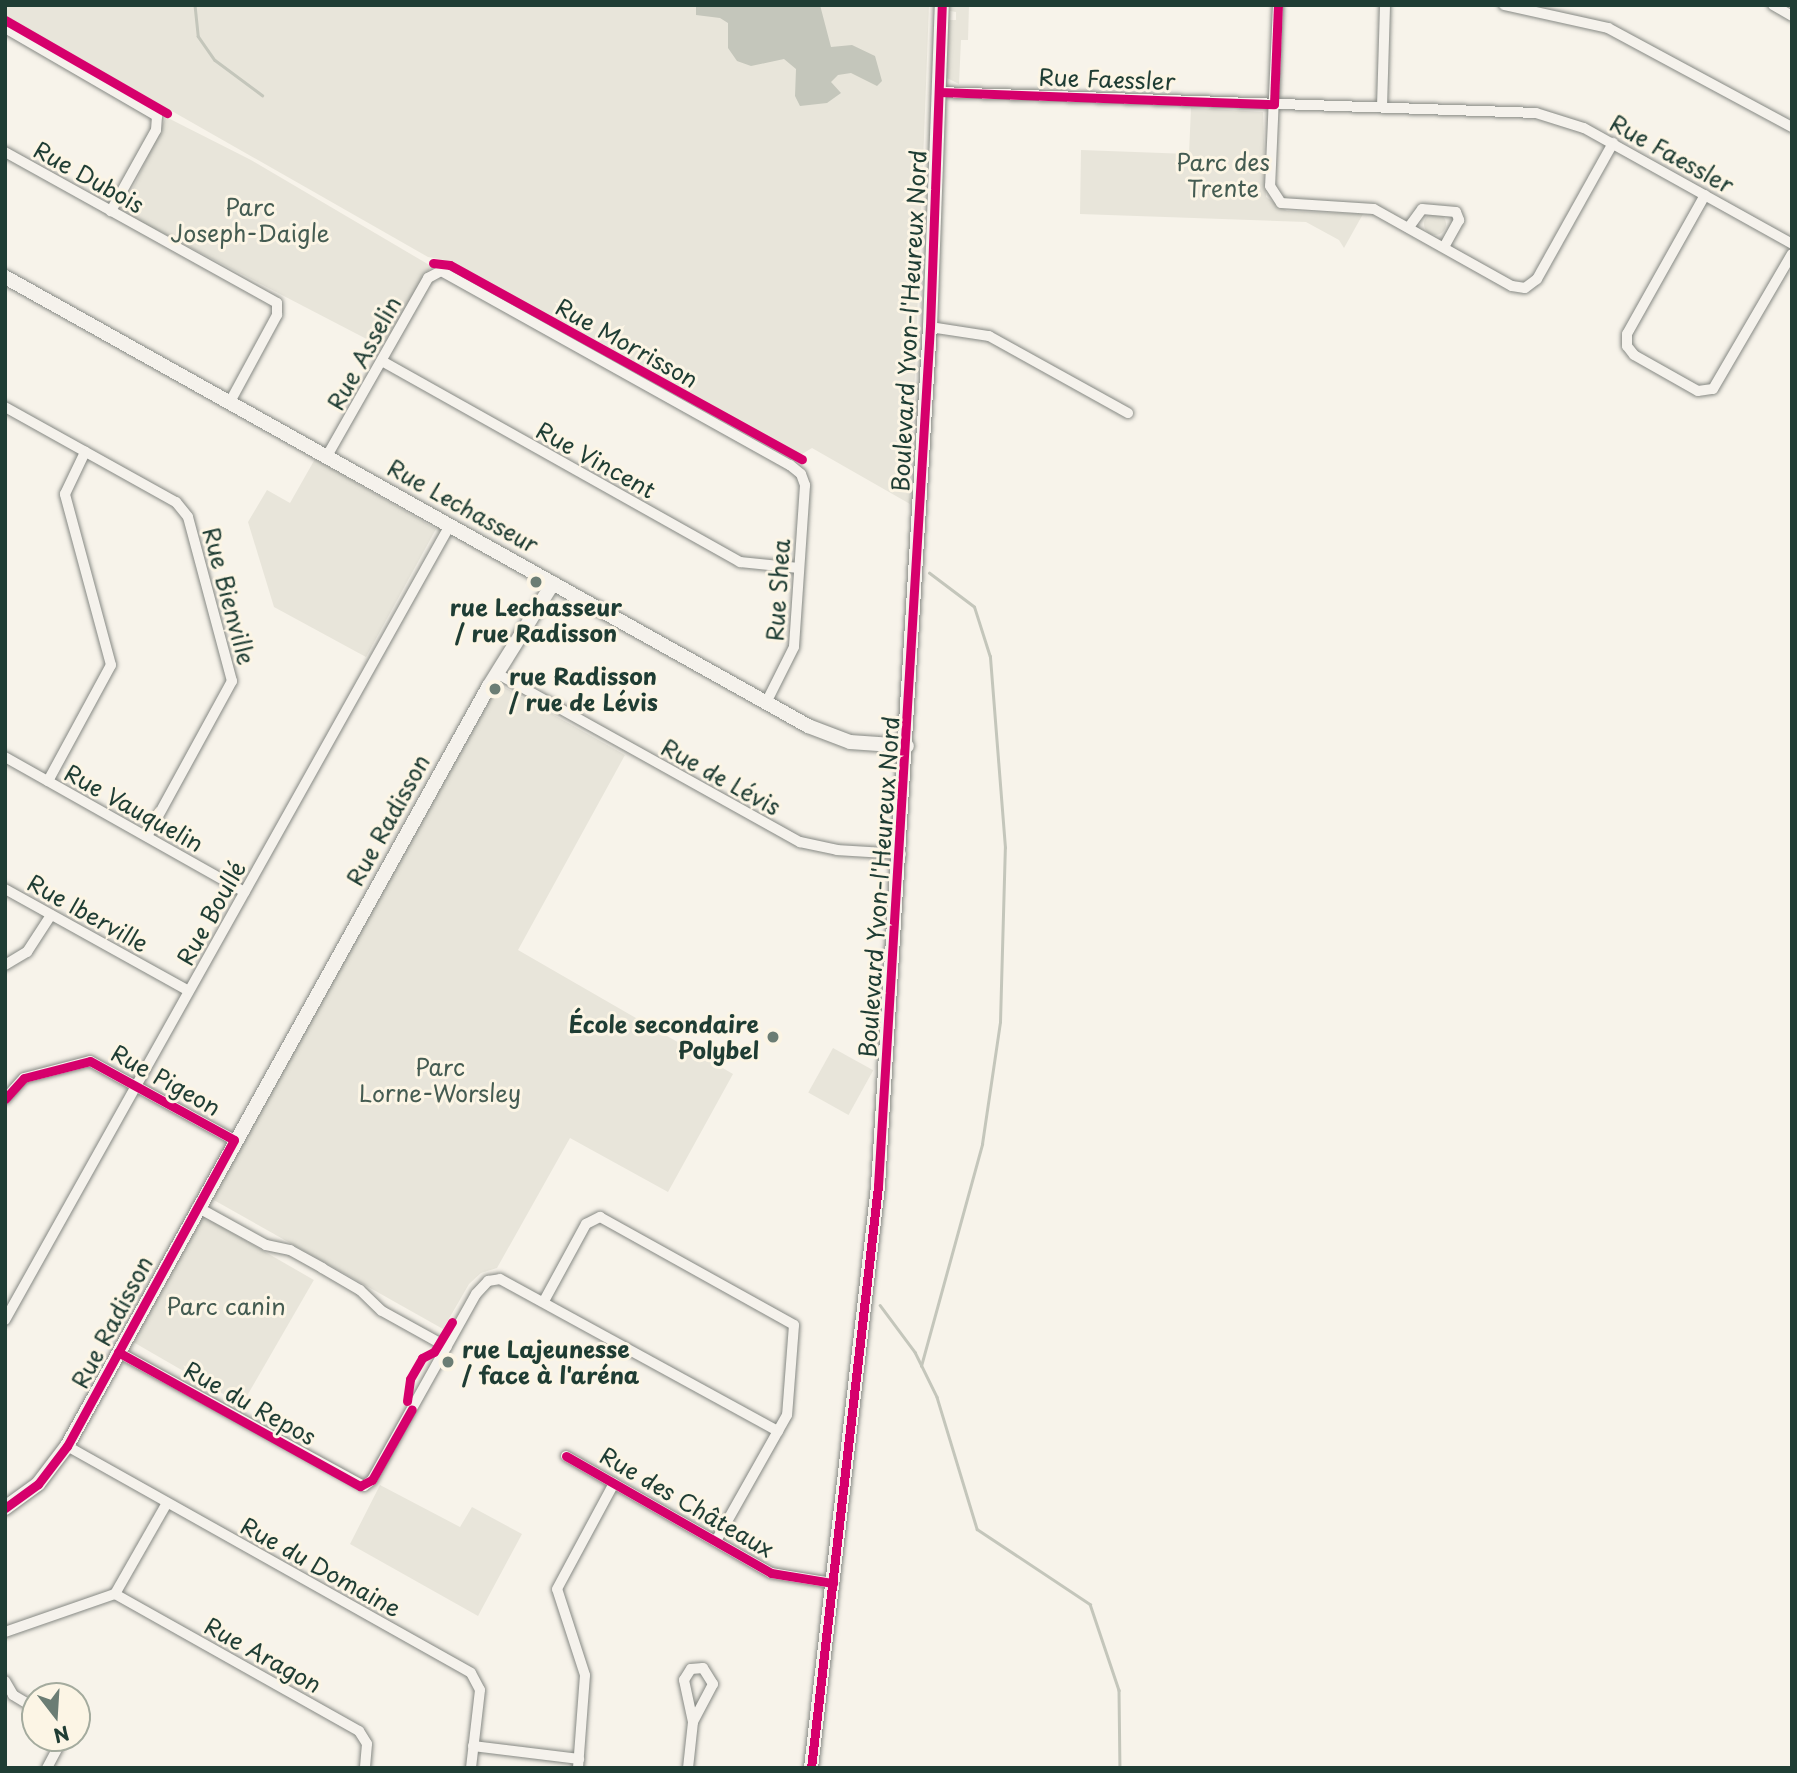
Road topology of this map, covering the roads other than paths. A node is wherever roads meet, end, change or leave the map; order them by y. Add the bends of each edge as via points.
1 (942, 5) edge
2 (1278, 5) edge
3 (1385, 5) edge
4 (1504, 5) edge
5 (1773, 5) edge
6 (1792, 16) edge
7 (5, 28) edge
8 (939, 92) junction
9 (1274, 104) junction
10 (1382, 107) junction
11 (1792, 127) edge
12 (1613, 143) junction
13 (5, 152) edge
14 (1705, 195) junction
15 (111, 211) junction
16 (1409, 227) junction
17 (1792, 244) edge
18 (1444, 247) junction
19 (1792, 254) edge
20 (436, 272) joint
21 (5, 276) edge
22 (930, 327) junction
23 (382, 361) junction
24 (230, 402) junction
25 (5, 407) edge
26 (1128, 413) dead end
27 (85, 452) junction
28 (327, 456) junction
29 (801, 474) joint
30 (450, 525) junction
31 (800, 568) junction
32 (553, 583) junction
33 (498, 674) junction
34 (766, 703) junction
35 (907, 746) junction
36 (5, 757) edge
37 (48, 781) junction
38 (146, 836) junction
39 (901, 854) junction
40 (5, 889) edge
41 (245, 892) junction
42 (51, 915) junction
43 (5, 965) edge
44 (189, 991) junction
45 (136, 1086) junction
46 (5, 1099) edge
47 (234, 1140) junction
48 (197, 1207) junction
49 (544, 1301) junction
50 (5, 1320) edge
51 (447, 1347) junction
52 (118, 1352) junction
53 (778, 1431) junction
54 (67, 1446) junction
55 (566, 1456) dead end
56 (614, 1483) junction
57 (167, 1503) junction
58 (5, 1508) edge
59 (716, 1541) junction
60 (832, 1583) junction
61 (115, 1594) junction
62 (5, 1632) edge
63 (5, 1681) edge
64 (21, 1700) edge
65 (693, 1722) junction
66 (473, 1746) junction
67 (56, 1752) edge
68 (578, 1763) edge
69 (47, 1768) edge
70 (365, 1768) edge
71 (471, 1768) edge
72 (688, 1768) edge
73 (811, 1768) edge

1 - 8 street, Boulevard Yvon-l'Heureux Nord
2 - 9 street
3 - 10 street
4 - 11 street via 1618,32
5 - 6 street
7 - 15 street via 151,110 158,119
8 - 9 street, Rue Faessler
8 - 22 street, Boulevard Yvon-l'Heureux Nord
9 - 10 street, Rue Faessler
9 - 16 street via 1270,186 1276,200 1369,208
10 - 12 street, Rue Faessler via 1536,113 1566,120
12 - 14 street, Rue Faessler
12 - 18 street via 1531,286 1515,287
13 - 15 street, Rue Dubois
14 - 17 street, Rue Faessler
14 - 19 street via 1627,334 1627,346 1634,355 1698,391 1713,389
15 - 24 street, Rue Dubois via 277,303 277,315
16 - 18 street
16 - 18 street via 1424,209 1456,212 1459,220
20 - 23 street, Rue Asselin
20 - 29 street, Rue Morrisson via 465,283
21 - 24 street, Rue Lechasseur
22 - 26 street via 989,336
22 - 35 street, Boulevard Yvon-l'Heureux Nord
23 - 28 street, Rue Asselin
23 - 31 street, Rue Vincent via 740,562
24 - 28 street, Rue Lechasseur
25 - 27 street, Rue Bienville
27 - 37 street via 65,494 111,665
27 - 38 street, Rue Bienville via 184,510 232,674 228,690
28 - 30 street, Rue Lechasseur
29 - 31 street, Rue Shea via 805,485
30 - 32 street, Rue Lechasseur
30 - 41 street, Rue Boullé
31 - 34 street, Rue Shea via 793,653
32 - 33 street, Rue Radisson
32 - 34 street, Rue Lechasseur
33 - 39 street, Rue de Lévis via 800,842 837,850
33 - 47 street, Rue Radisson
34 - 35 street, Rue Lechasseur via 833,737
35 - 39 street, Boulevard Yvon-l'Heureux Nord
36 - 37 street, Rue Vauquelin
37 - 38 street, Rue Vauquelin
38 - 41 street, Rue Vauquelin
39 - 60 street, Boulevard Yvon-l'Heureux Nord via 877,1198
40 - 42 street, Rue Iberville
41 - 44 street, Rue Boullé
42 - 43 street via 27,952
42 - 44 street, Rue Iberville
44 - 45 street, Rue Boullé
45 - 46 street, Rue Pigeon via 83,1060 24,1078
45 - 47 street, Rue Pigeon
45 - 50 street, Rue Boullé
47 - 48 street, Rue Radisson
48 - 51 street via 266,1246 289,1250 322,1268 360,1290 382,1311
48 - 52 street, Rue Radisson
49 - 51 street via 494,1279 479,1290
49 - 53 street
49 - 53 street via 586,1224 597,1217 609,1219 794,1325 787,1412
51 - 52 street, Rue du Repos via 372,1480 364,1486
52 - 54 street, Rue Radisson
53 - 59 street
54 - 57 street, Rue du Domaine
54 - 58 street, Rue Radisson via 38,1484
55 - 56 street, Rue des Châteaux
56 - 59 street, Rue des Châteaux
56 - 68 street via 557,1589 558,1604 576,1641 585,1675
57 - 61 street
57 - 66 street, Rue du Domaine via 471,1673 480,1690
59 - 60 street, Rue des Châteaux via 777,1575
60 - 73 street, Boulevard Yvon-l'Heureux Nord
61 - 62 street
61 - 70 street, Rue Aragon via 359,1731 367,1747
63 - 64 street
65 - 65 street via 713,1684 703,1668 691,1669 684,1680
65 - 72 street
66 - 68 street
66 - 71 street, Rue du Domaine
67 - 69 street

